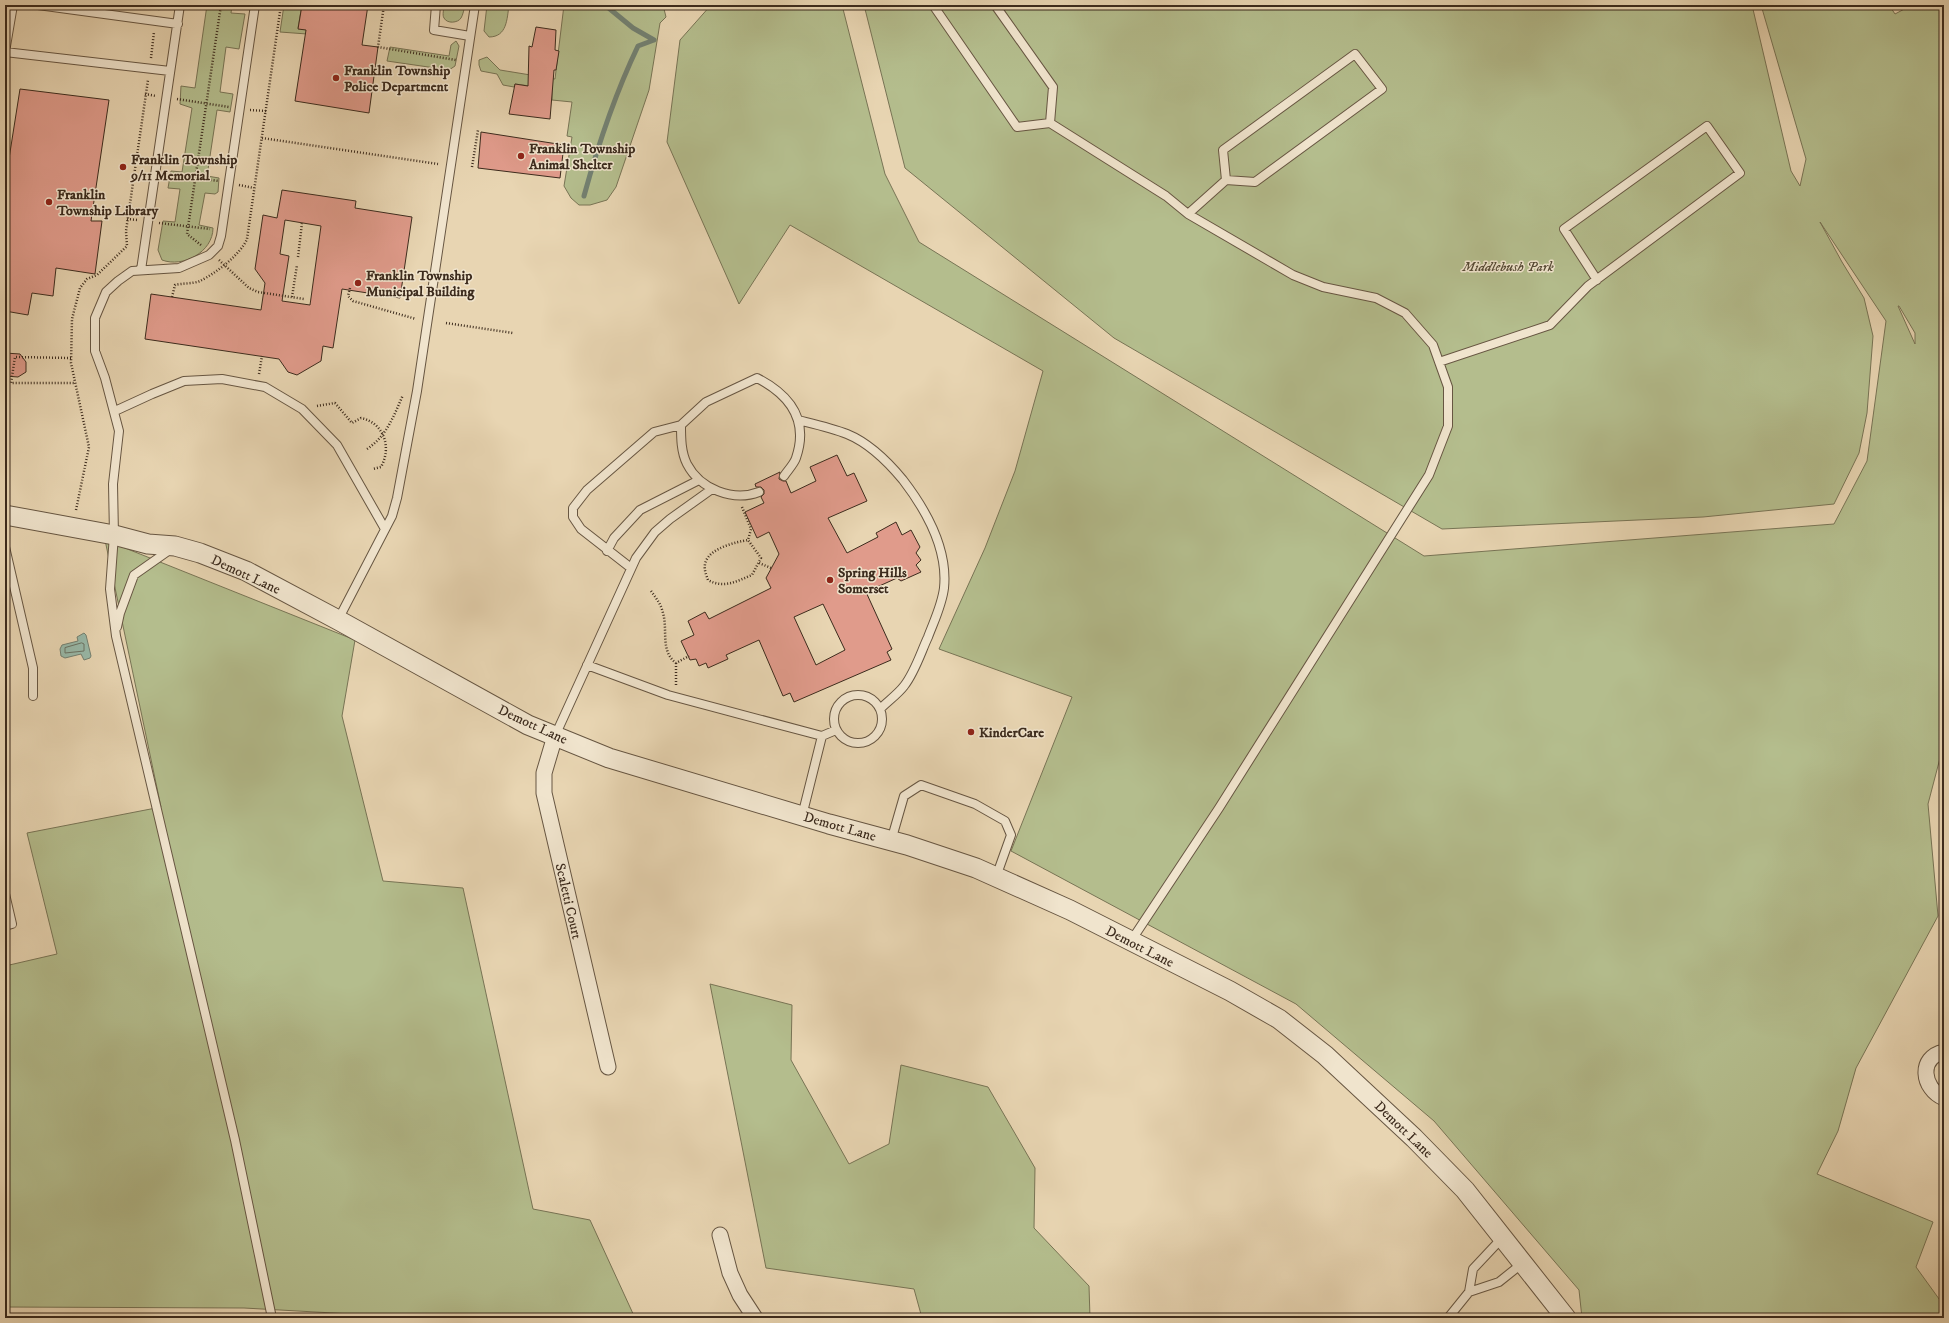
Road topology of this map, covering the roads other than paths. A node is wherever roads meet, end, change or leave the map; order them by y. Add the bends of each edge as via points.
1 (13, 5) edge
2 (38, 5) edge
3 (180, 5) edge
4 (255, 5) edge
5 (436, 5) edge
6 (475, 5) edge
7 (933, 5) edge
8 (995, 5) edge
9 (178, 24) junction
10 (470, 36) junction
11 (170, 71) junction
12 (1050, 123) junction
13 (1226, 180) junction
14 (1188, 214) junction
15 (141, 270) junction
16 (1597, 280) junction
17 (1439, 362) junction
18 (115, 412) junction
19 (798, 420) junction
20 (681, 425) junction
21 (784, 476) dead end
22 (700, 480) junction
23 (712, 489) junction
24 (759, 492) dead end
25 (5, 515) edge
26 (385, 529) junction
27 (114, 535) junction
28 (175, 546) junction
29 (5, 547) edge
30 (607, 551) junction
31 (631, 568) junction
32 (338, 620) junction
33 (116, 636) junction
34 (587, 665) junction
35 (33, 696) dead end
36 (880, 709) junction
37 (836, 730) junction
38 (555, 736) junction
39 (822, 736) junction
40 (802, 816) junction
41 (891, 841) junction
42 (996, 877) junction
43 (5, 894) edge
44 (5, 926) edge
45 (1131, 941) junction
46 (1944, 1052) edge
47 (608, 1066) dead end
48 (1944, 1098) edge
49 (720, 1235) dead end
50 (1503, 1237) junction
51 (1524, 1262) junction
52 (1469, 1292) junction
53 (272, 1318) edge
54 (755, 1318) edge
55 (1448, 1318) edge
56 (1566, 1318) edge

1 - 11 lane via 5,52
2 - 9 lane
3 - 9 lane
4 - 15 lane via 218,246 211,254 179,268
5 - 10 lane via 434,30
6 - 10 lane
7 - 12 lane via 1017,126
8 - 12 lane via 1053,87
9 - 11 lane
10 - 26 lane via 417,391 397,498
11 - 15 lane
12 - 14 lane via 1166,196
13 - 13 lane via 1223,150 1355,54 1382,89 1255,182
13 - 14 lane
14 - 17 lane via 1293,275 1323,286 1376,298 1405,313 1433,345
15 - 18 lane via 132,271 106,292 95,318 95,351
16 - 16 lane via 1740,173 1708,126 1564,228
16 - 17 lane via 1550,325
17 - 45 lane via 1448,387 1448,426 1429,475 1219,808
18 - 26 lane via 184,381 222,379 265,387 302,408 337,444
18 - 27 lane via 118,431 113,484
19 - 20 lane via 789,402 775,388 757,378 706,402
19 - 21 lane via 800,440 795,459
19 - 36 lane via 848,434 868,447 895,471 916,496 928,516 938,542 944,566 944,588 940,608 904,686
20 - 22 lane via 681,445 687,464
20 - 30 lane via 654,432 587,490 573,508 573,517 581,529
22 - 23 lane
22 - 30 lane via 640,510 614,538
23 - 24 lane via 731,495 751,495
23 - 31 lane via 656,532
25 - 27 street, Demott Lane
26 - 32 lane
27 - 28 street, Demott Lane via 148,544
27 - 33 lane via 110,589
28 - 32 street, Demott Lane via 246,571
28 - 33 lane via 134,575 120,613
29 - 35 lane via 33,668
30 - 31 lane
31 - 34 lane
32 - 38 street, Demott Lane via 528,725
33 - 53 lane via 235,1140
34 - 38 lane
34 - 39 lane via 677,697
36 - 37 lane via 882,716 878,732 865,742 850,741
36 - 37 lane via 869,697 853,695 846,698 836,709
37 - 39 lane
38 - 40 street, Demott Lane via 609,758
38 - 47 street, Scaletti Court via 544,773 544,793
39 - 40 lane
40 - 41 street, Demott Lane
41 - 42 street, Demott Lane via 976,868
41 - 42 lane via 904,796 921,785 975,804 1005,821 1012,835
42 - 45 street, Demott Lane
43 - 44 lane via 12,924
45 - 50 street, Demott Lane via 1279,1020 1325,1055 1466,1190
46 - 48 street via 1930,1060 1926,1077 1931,1090
49 - 54 street via 730,1273
50 - 51 street, Demott Lane
50 - 52 lane via 1473,1269
51 - 52 lane via 1499,1282
51 - 56 street, Demott Lane
52 - 55 lane

